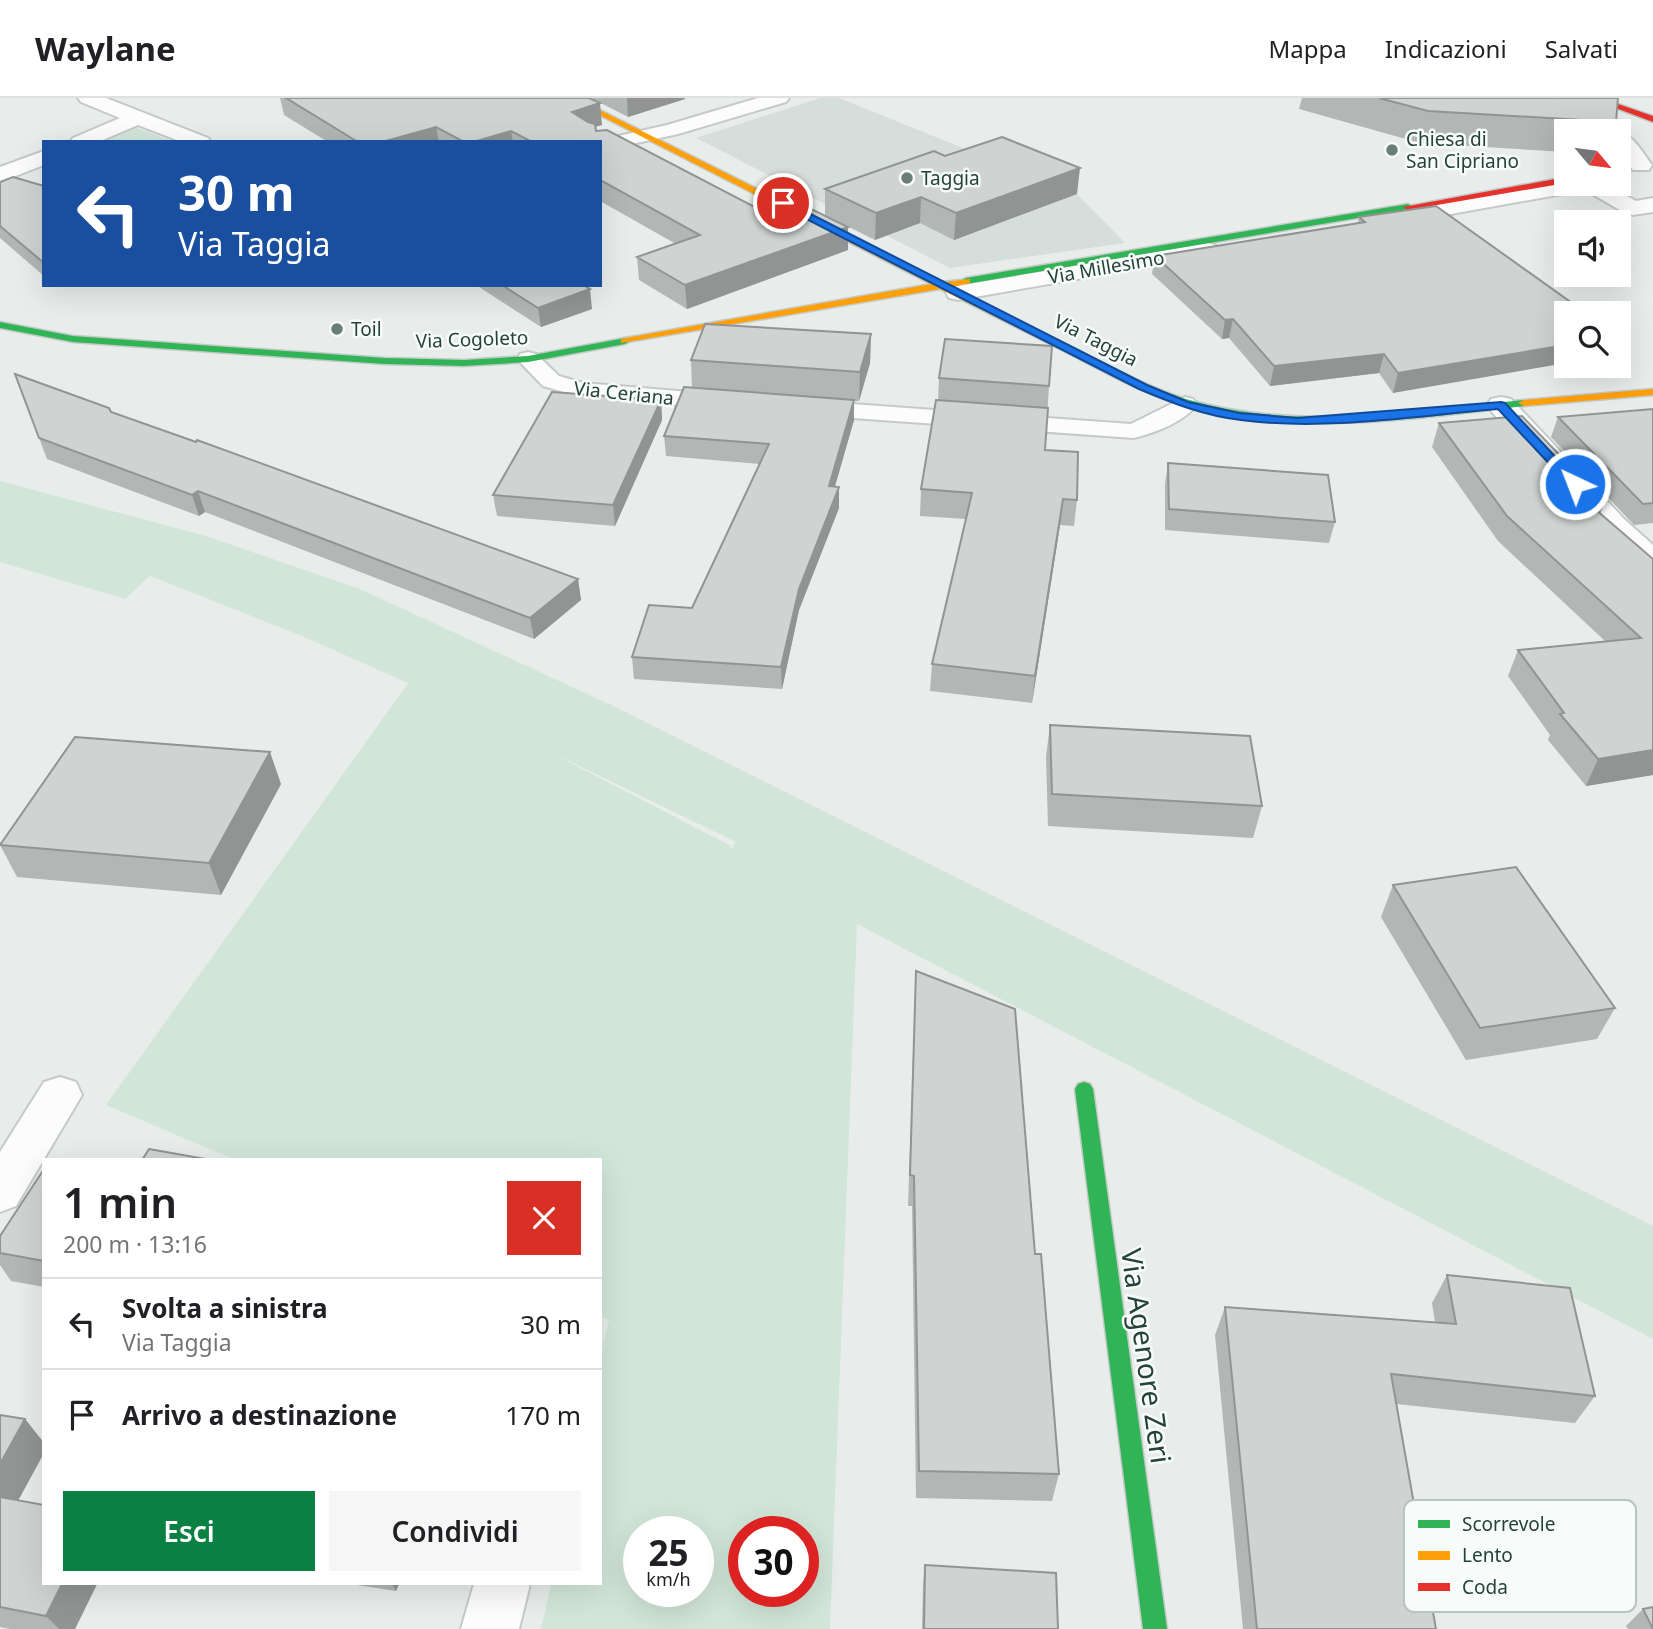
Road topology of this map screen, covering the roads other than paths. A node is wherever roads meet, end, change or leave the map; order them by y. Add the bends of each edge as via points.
1 (88, 98) edge
2 (570, 98) edge
3 (779, 98) edge
4 (1602, 102) edge
5 (139, 117) junction
6 (1608, 119) edge
7 (1653, 119) edge
8 (647, 135) junction
9 (85, 140) edge
10 (196, 140) edge
11 (602, 145) edge
12 (1631, 149) edge
13 (42, 158) edge
14 (1647, 164) edge
15 (4, 171) edge
16 (42, 179) edge
17 (1554, 182) edge
18 (1554, 189) edge
19 (1610, 196) edge
20 (1653, 205) edge
21 (950, 289) junction
22 (0, 325) edge
23 (528, 359) junction
24 (1653, 393) edge
25 (751, 404) edge
26 (1185, 404) junction
27 (1501, 405) junction
28 (792, 407) edge
29 (1653, 561) edge
30 (1084, 1089) dead end
31 (60, 1096) dead end
32 (0, 1192) edge
33 (502, 1585) edge
34 (490, 1629) edge
35 (1155, 1629) edge

1 - 5 street
2 - 8 street, Via Taggia
3 - 8 street
4 - 6 street
4 - 7 street
5 - 9 street
5 - 10 street
8 - 11 street
8 - 21 street, Via Taggia
12 - 14 street
13 - 15 street
15 - 16 street
17 - 21 street, Via Millesimo
18 - 21 street, Via Millesimo
19 - 20 street via 1633,208
21 - 23 street, Via Cogoleto
21 - 26 street, Via Taggia
22 - 23 street, Via Cogoleto via 73,339 385,361
23 - 25 lane, Via Ceriana via 551,381 581,390
24 - 27 street, Via Taggia
26 - 27 street, Via Taggia via 1239,417 1297,421
26 - 28 lane via 1134,431
27 - 29 street via 1613,525
30 - 35 street, Via Agenore Zeri
31 - 32 street
33 - 34 street

